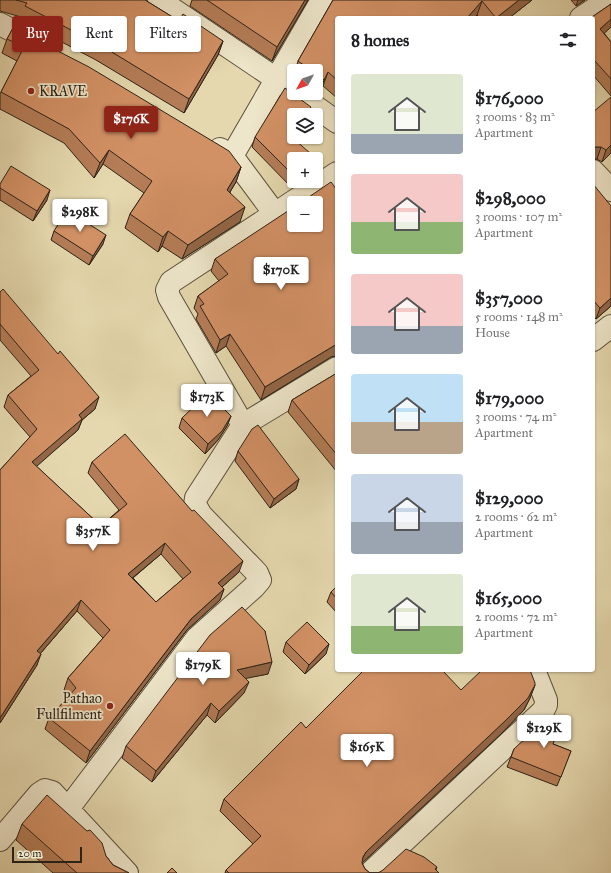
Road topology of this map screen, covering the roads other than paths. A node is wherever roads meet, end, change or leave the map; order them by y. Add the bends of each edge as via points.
1 (159, 0) edge
2 (322, 0) edge
3 (608, 0) edge
4 (583, 16) edge
5 (0, 24) edge
6 (55, 53) edge
7 (276, 79) junction
8 (287, 87) edge
9 (306, 100) edge
10 (335, 121) edge
11 (204, 140) edge
12 (232, 156) junction
13 (595, 173) edge
14 (335, 174) edge
15 (611, 190) edge
16 (275, 214) junction
17 (611, 326) edge
18 (595, 338) edge
19 (335, 369) edge
20 (242, 425) junction
21 (535, 672) edge
22 (67, 810) junction
23 (0, 840) edge
24 (127, 873) edge
25 (370, 873) edge

1 - 7 street
2 - 7 street
3 - 4 street
5 - 6 street
7 - 8 street
7 - 12 street
9 - 10 street
11 - 12 street
12 - 16 street
13 - 15 street
14 - 16 street
16 - 20 street via 171,282 167,290 169,298
17 - 18 street
19 - 20 street
20 - 22 street via 196,498 196,505 201,515 257,572 260,580 197,638
21 - 25 street via 546,700 543,711
22 - 23 street via 52,792 45,790
22 - 24 street

